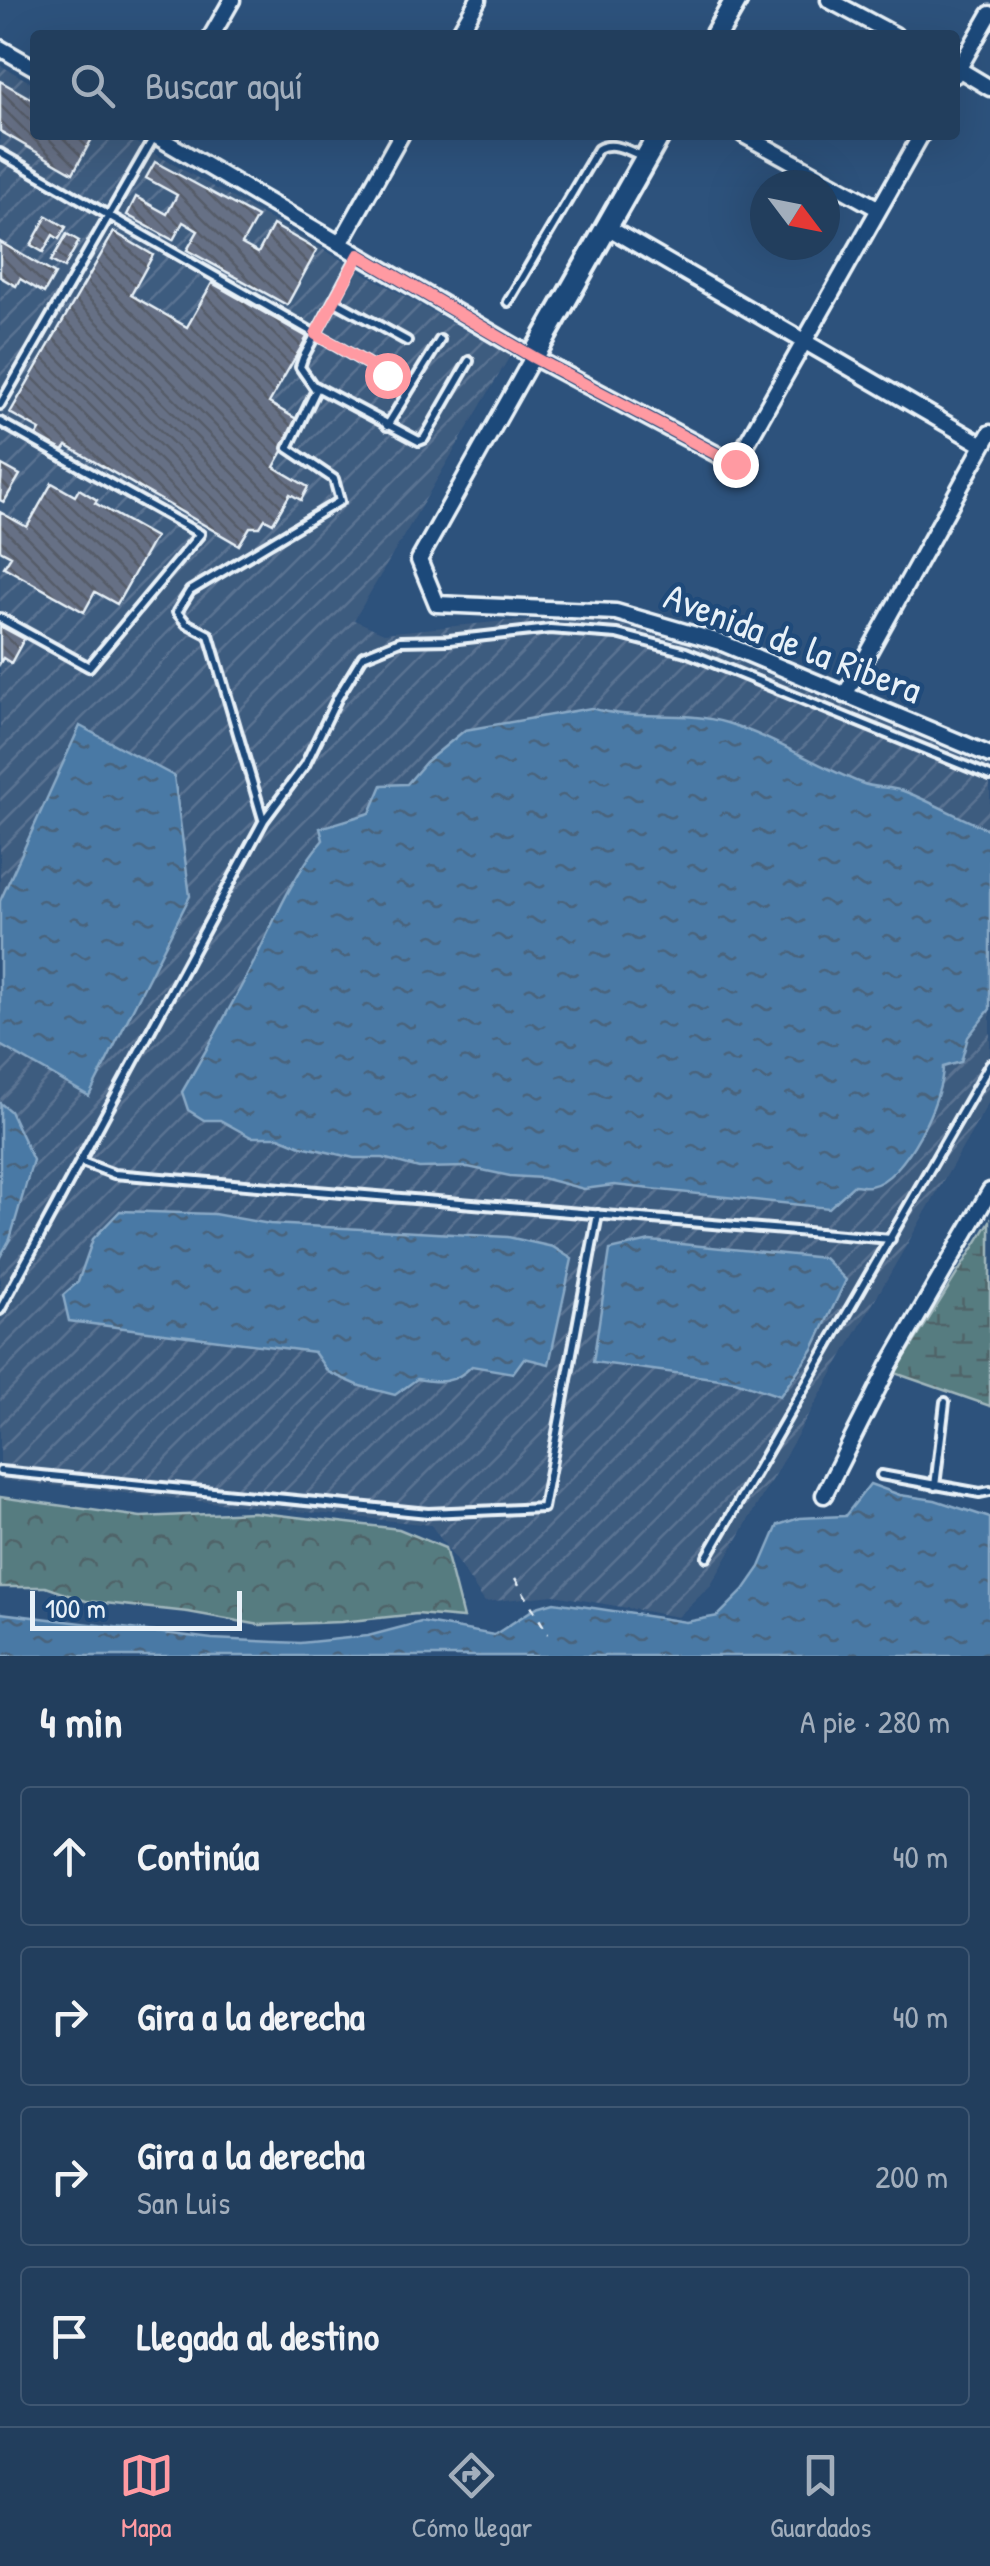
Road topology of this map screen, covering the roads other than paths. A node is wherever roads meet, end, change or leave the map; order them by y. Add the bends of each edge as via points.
1 (232, 0) edge
2 (478, 0) edge
3 (736, 0) edge
4 (829, 0) edge
5 (990, 14) edge
6 (215, 30) edge
7 (461, 30) edge
8 (719, 30) edge
9 (886, 30) edge
10 (0, 48) edge
11 (960, 63) edge
12 (30, 65) edge
13 (960, 72) edge
14 (990, 88) edge
15 (152, 140) edge
16 (163, 140) edge
17 (398, 140) edge
18 (656, 140) edge
19 (753, 140) edge
20 (918, 140) edge
21 (0, 153) edge
22 (646, 158) junction
23 (879, 209) junction
24 (109, 216) junction
25 (607, 226) junction
26 (340, 244) junction
27 (359, 255) junction
28 (334, 301) junction
29 (508, 302) dead end
30 (316, 334) junction
31 (440, 340) dead end
32 (407, 342) dead end
33 (804, 342) junction
34 (533, 357) junction
35 (469, 361) dead end
36 (387, 375) dead end
37 (314, 386) junction
38 (0, 405) edge
39 (0, 422) edge
40 (387, 426) junction
41 (986, 439) edge
42 (0, 618) edge
43 (845, 695) junction
44 (990, 756) edge
45 (990, 776) edge
46 (264, 820) junction
47 (990, 1064) edge
48 (82, 1162) junction
49 (990, 1191) edge
50 (598, 1214) junction
51 (891, 1239) junction
52 (0, 1310) edge
53 (945, 1402) dead end
54 (0, 1471) edge
55 (881, 1475) dead end
56 (935, 1486) junction
57 (990, 1492) edge
58 (824, 1494) dead end
59 (706, 1557) dead end

1 - 6 street
2 - 7 street
3 - 8 street
4 - 9 street
5 - 11 street
10 - 12 street
13 - 14 street
15 - 24 lane
16 - 26 street
17 - 26 street
18 - 22 street
19 - 23 street
20 - 23 street
21 - 24 lane
22 - 25 street
22 - 29 lane via 617,147 598,149
23 - 33 street
24 - 30 lane
24 - 38 lane
25 - 33 street
25 - 34 street
26 - 27 street
27 - 28 lane
27 - 34 street
28 - 30 lane
28 - 32 lane
30 - 36 lane
30 - 37 lane via 300,367
31 - 40 lane
33 - 34 street via 735,464
33 - 41 street
34 - 43 street, Avenida de la Ribera via 419,560 437,604 616,612 720,642
35 - 40 lane via 424,439 414,441
37 - 40 lane
37 - 46 lane via 288,448 334,480 340,501 190,591 177,612 210,635
39 - 42 lane via 200,534 88,667
41 - 43 street
43 - 44 street, Avenida de la Ribera
45 - 46 lane via 686,652 617,634 533,630 400,641 364,656 305,765
46 - 48 lane
47 - 51 lane
48 - 50 lane via 114,1174
48 - 52 lane
49 - 58 street
50 - 51 lane
50 - 54 lane via 543,1508 428,1513
51 - 59 lane
53 - 56 lane
55 - 56 lane
56 - 57 lane

